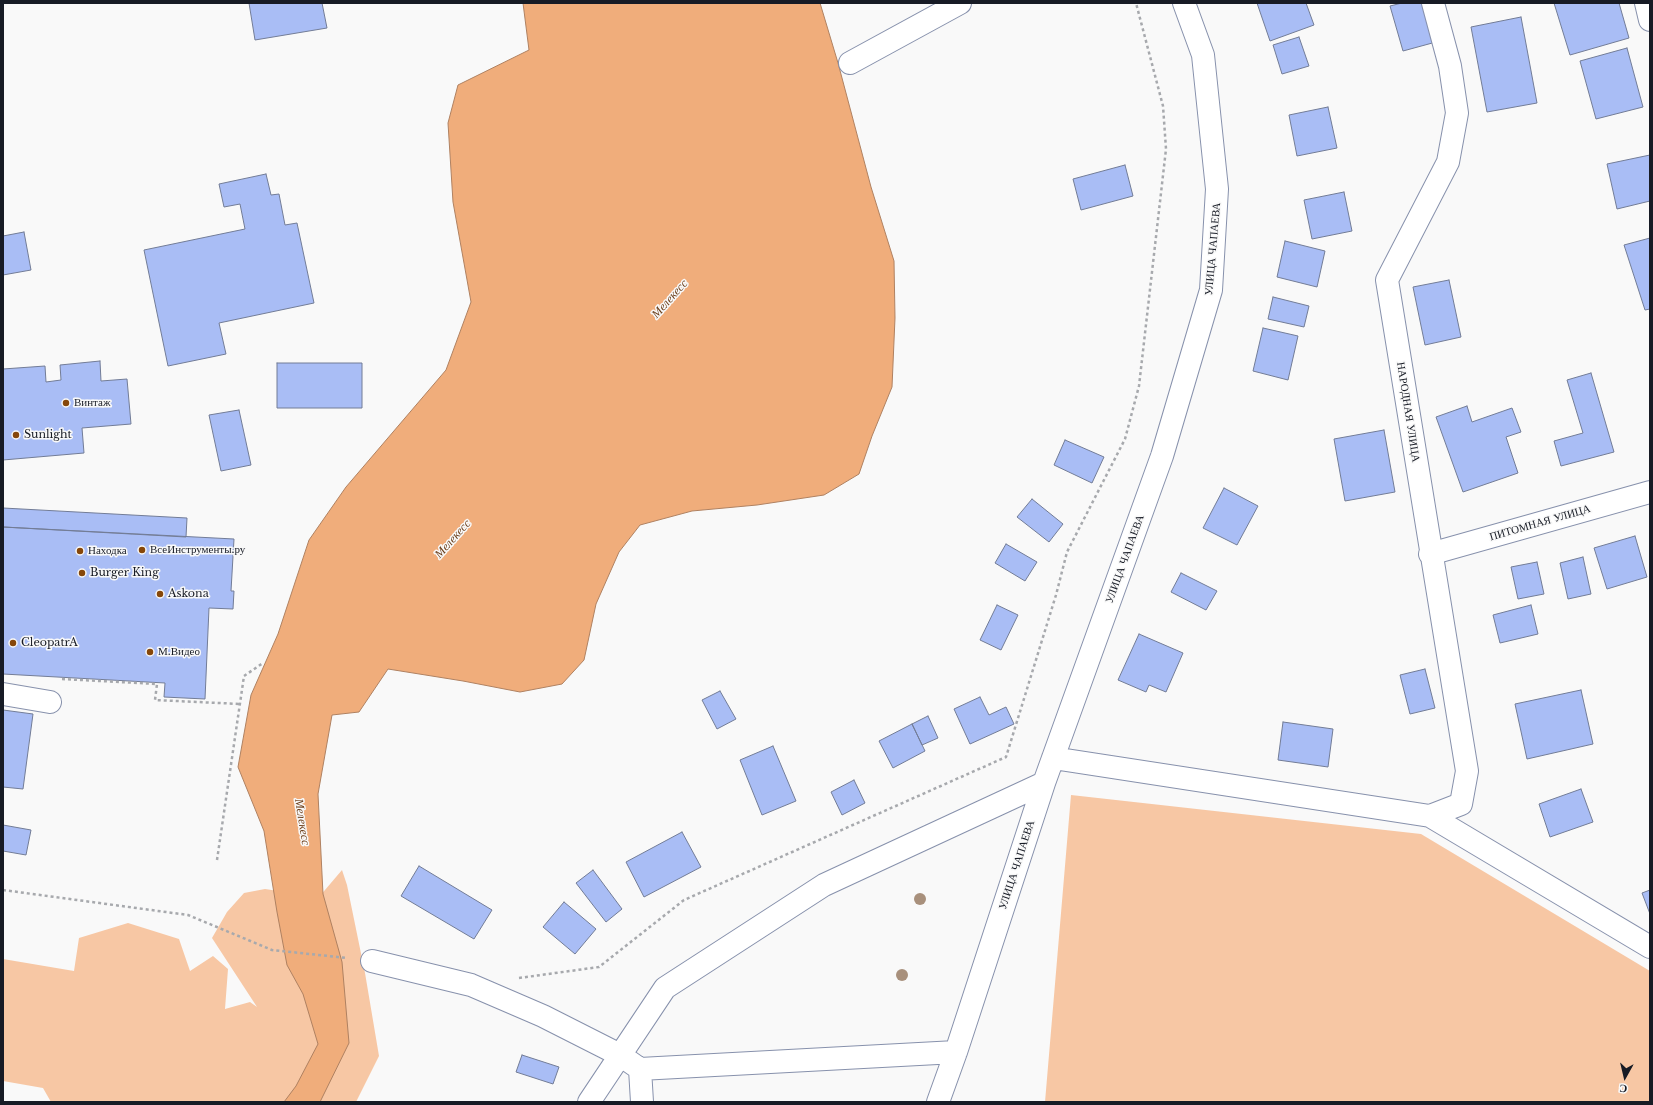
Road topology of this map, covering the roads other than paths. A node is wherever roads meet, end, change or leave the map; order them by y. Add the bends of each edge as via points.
1 (960, 3) edge
2 (1184, 3) edge
3 (1433, 3) edge
4 (1646, 3) edge
5 (1650, 20) edge
6 (850, 63) dead end
7 (1650, 492) edge
8 (1430, 554) junction
9 (3, 694) edge
10 (50, 702) dead end
11 (1053, 758) junction
12 (1044, 783) junction
13 (1430, 816) junction
14 (1650, 947) edge
15 (372, 961) road end
16 (956, 1052) junction
17 (620, 1055) junction
18 (640, 1068) junction
19 (589, 1102) edge
20 (642, 1102) edge
21 (938, 1102) edge

1 - 6 street
2 - 11 street, УЛИЦА ЧАПАЕВА via 1203,55 1218,189 1211,290 1162,456
3 - 8 street, НАРОДНАЯ УЛИЦА via 1450,66 1457,113 1448,162 1387,280
4 - 5 street
7 - 8 street, ПИТОМНАЯ УЛИЦА
8 - 13 street, НАРОДНАЯ УЛИЦА via 1467,772 1461,804
9 - 10 street
11 - 12 street, УЛИЦА ЧАПАЕВА
11 - 13 street
12 - 16 street, УЛИЦА ЧАПАЕВА
12 - 17 street via 824,885 664,988
13 - 14 street
15 - 17 street via 471,985 542,1016
16 - 18 street
16 - 21 street, УЛИЦА ЧАПАЕВА
17 - 18 street
17 - 19 street
18 - 20 street

